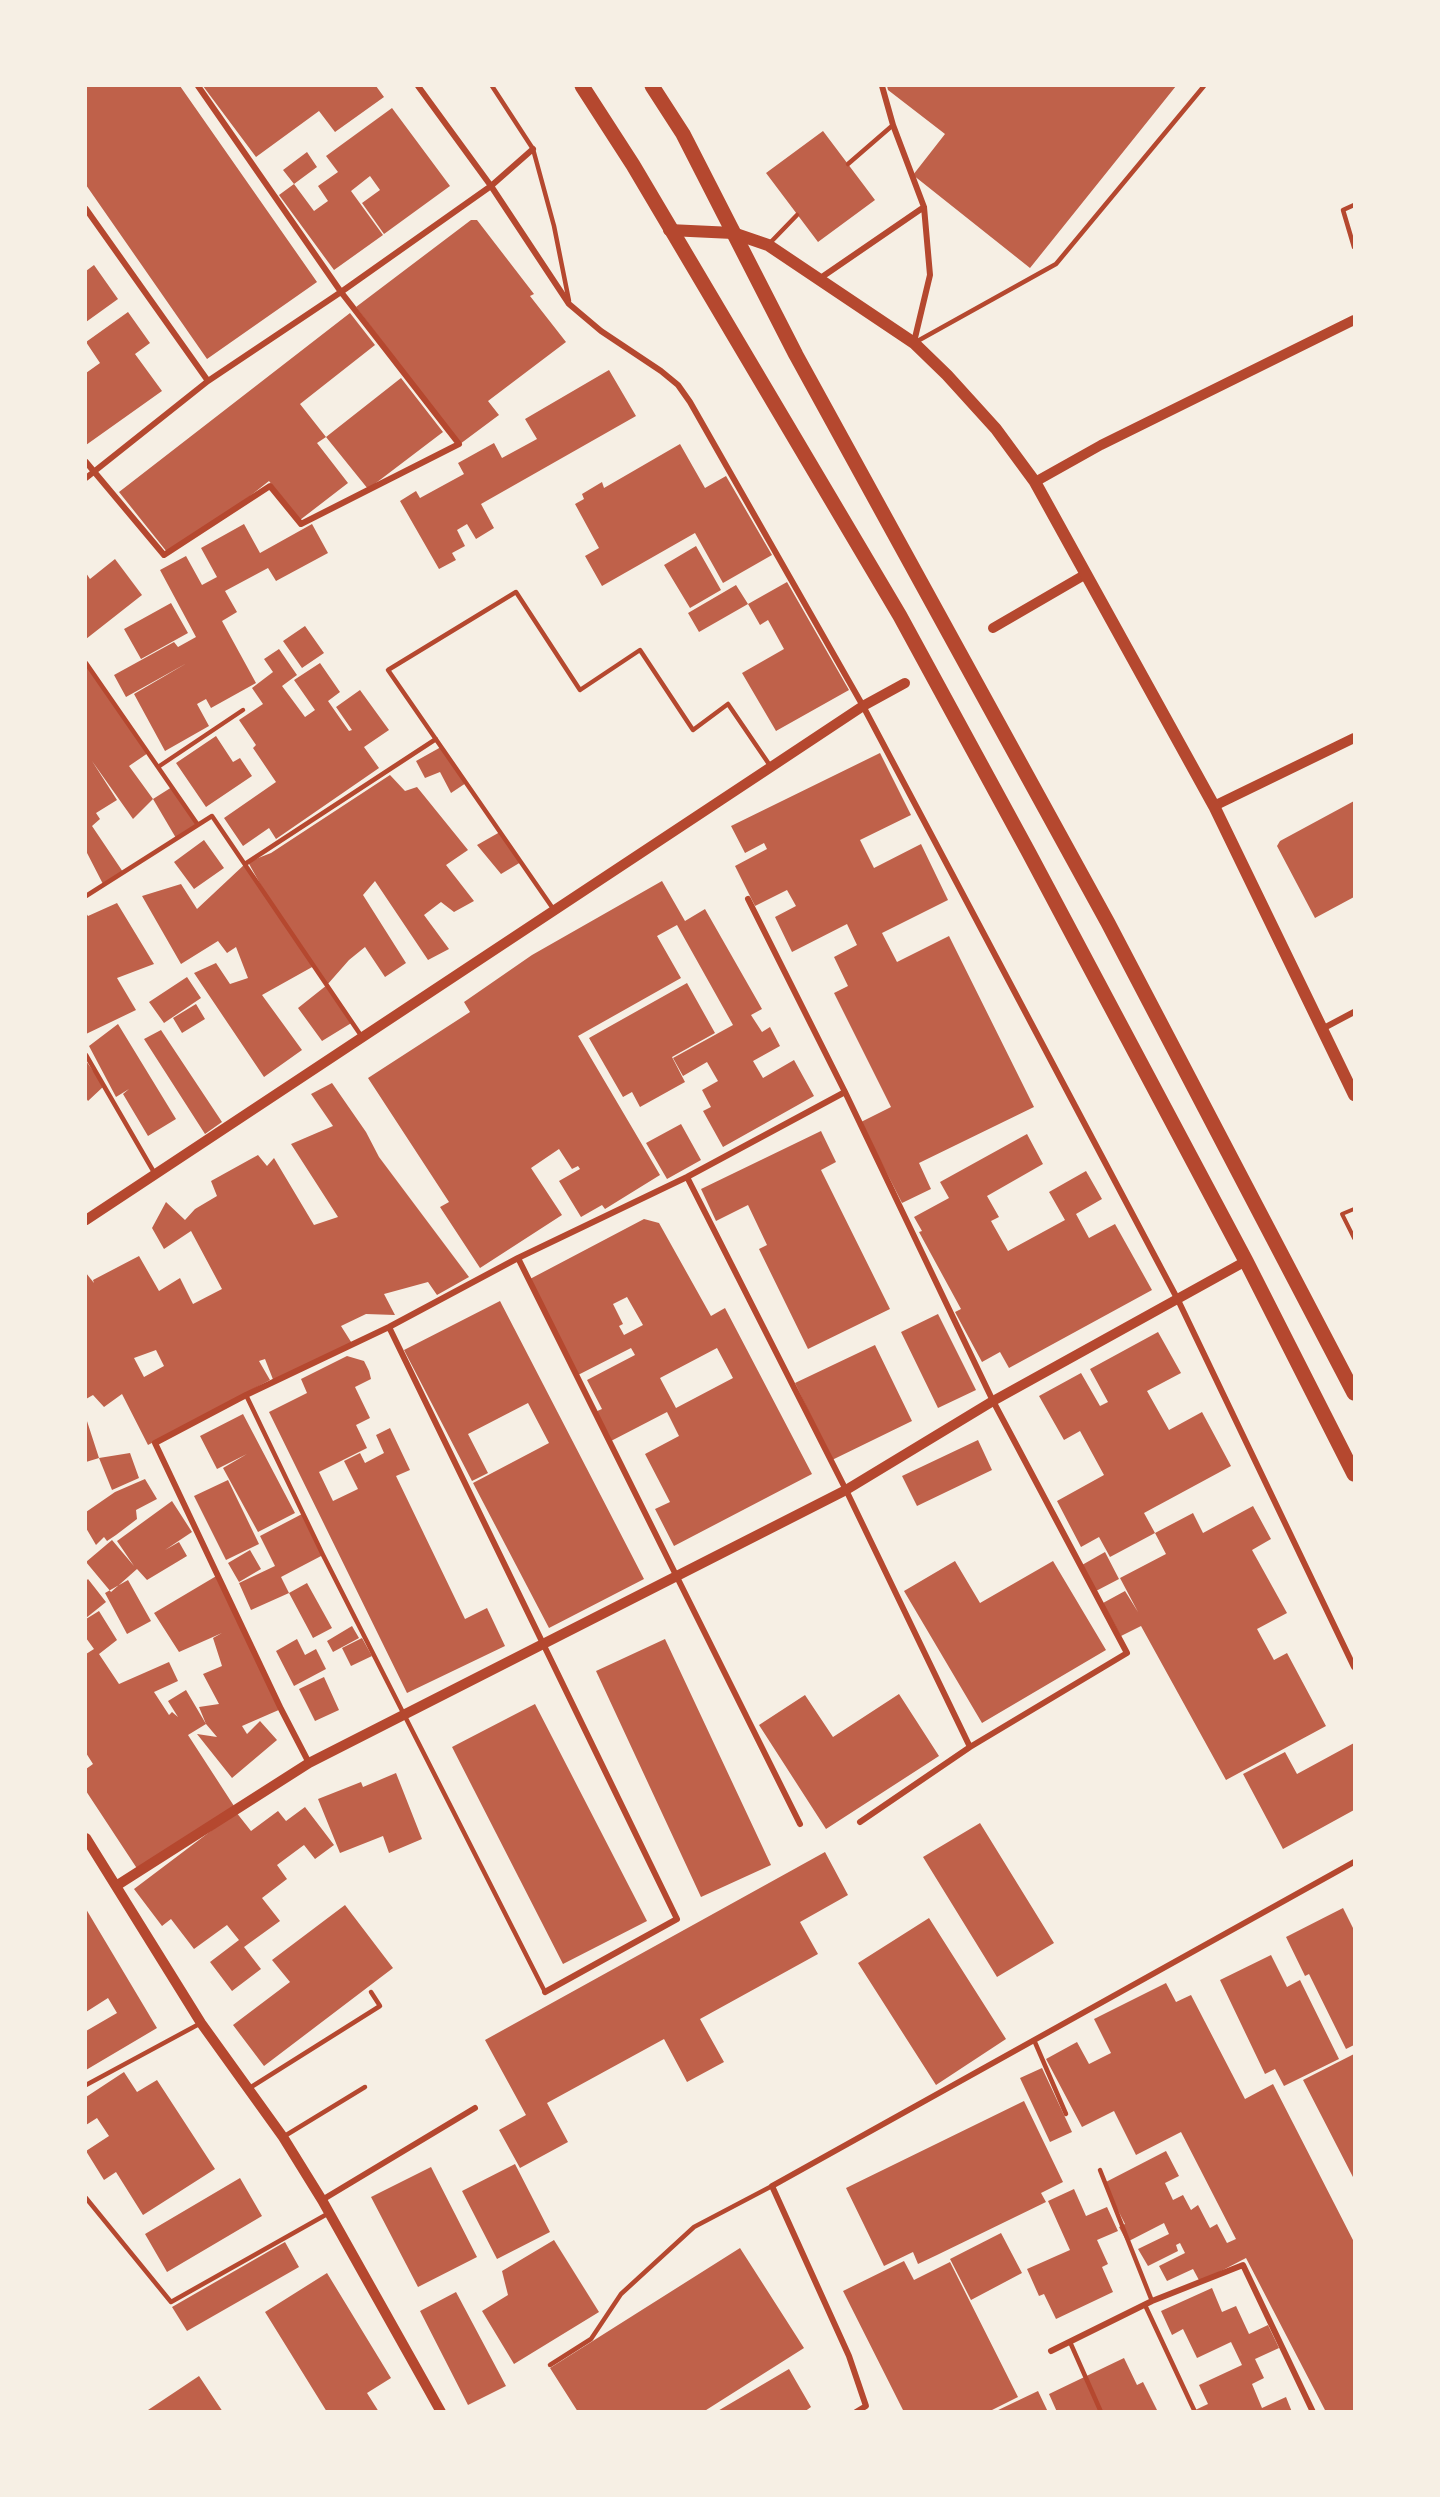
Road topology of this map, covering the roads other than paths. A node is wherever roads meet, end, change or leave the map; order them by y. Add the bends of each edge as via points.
1 (198, 86) edge
2 (418, 86) edge
3 (492, 86) edge
4 (582, 86) edge
5 (652, 86) edge
6 (882, 86) edge
7 (1204, 86) edge
8 (893, 125) junction
9 (533, 149) junction
10 (848, 165) dead end
11 (491, 186) junction
12 (1354, 205) edge
13 (924, 207) junction
14 (86, 209) edge
15 (797, 215) dead end
16 (669, 230) junction
17 (734, 234) junction
18 (768, 245) junction
19 (1354, 247) edge
20 (819, 279) junction
21 (341, 292) junction
22 (569, 304) junction
23 (1354, 320) edge
24 (914, 343) junction
25 (208, 381) junction
26 (86, 462) edge
27 (93, 473) junction
28 (86, 478) edge
29 (1035, 482) junction
30 (1086, 574) junction
31 (993, 628) dead end
32 (86, 663) edge
33 (905, 683) dead end
34 (864, 706) junction
35 (243, 710) dead end
36 (1354, 738) edge
37 (436, 739) junction
38 (158, 767) junction
39 (771, 767) junction
40 (1214, 806) junction
41 (198, 825) junction
42 (245, 864) junction
43 (86, 896) edge
44 (748, 898) dead end
45 (554, 910) junction
46 (1354, 1012) edge
47 (1322, 1029) junction
48 (362, 1037) junction
49 (86, 1055) edge
50 (845, 1092) junction
51 (1354, 1095) edge
52 (155, 1174) junction
53 (687, 1177) junction
54 (86, 1220) edge
55 (518, 1258) junction
56 (1246, 1261) junction
57 (1178, 1300) junction
58 (389, 1327) junction
59 (1354, 1393) edge
60 (246, 1395) junction
61 (993, 1401) junction
62 (1354, 1474) edge
63 (846, 1490) junction
64 (675, 1576) junction
65 (542, 1646) junction
66 (1354, 1667) edge
67 (404, 1714) junction
68 (970, 1747) junction
69 (309, 1762) junction
70 (860, 1822) dead end
71 (800, 1824) dead end
72 (86, 1838) edge
73 (1354, 1862) edge
74 (116, 1886) junction
75 (371, 1992) dead end
76 (545, 1992) joint
77 (201, 2023) junction
78 (1034, 2040) junction
79 (86, 2085) edge
80 (365, 2087) dead end
81 (248, 2090) junction
82 (475, 2108) dead end
83 (1066, 2114) dead end
84 (283, 2137) junction
85 (1100, 2170) dead end
86 (772, 2186) junction
87 (86, 2199) edge
88 (322, 2200) junction
89 (329, 2213) junction
90 (1149, 2303) junction
91 (1070, 2342) junction
92 (1051, 2351) dead end
93 (550, 2366) dead end
94 (441, 2412) edge
95 (856, 2412) edge
96 (1101, 2412) edge
97 (1195, 2412) edge
98 (1313, 2412) edge

1 - 21 street
2 - 11 street
3 - 9 lane
4 - 16 main road
5 - 17 main road via 683,134
6 - 8 street
7 - 24 lane via 1056,264
8 - 10 lane
8 - 13 street
9 - 11 street
9 - 22 lane via 554,226
11 - 21 street
11 - 22 street
12 - 19 lane via 1343,210
13 - 20 street
13 - 24 street via 930,275
14 - 25 street
15 - 18 lane
16 - 17 main road
16 - 56 main road via 900,616
17 - 18 main road
17 - 59 main road via 796,355 1103,912
18 - 20 main road
20 - 24 main road
21 - 25 street
21 - 27 street via 459,444 301,524 270,486 164,555
22 - 34 street via 601,331 662,371 684,394
23 - 29 street via 1101,445
24 - 29 main road via 996,429
25 - 27 street
26 - 27 street
27 - 28 street
29 - 30 main road
30 - 31 street
30 - 40 main road
32 - 38 lane
33 - 34 street
34 - 39 street
34 - 57 street
35 - 38 lane
36 - 40 street
37 - 39 lane via 388,669 516,592 579,690 640,650 693,730 728,704
37 - 42 lane
37 - 45 lane
38 - 41 lane
39 - 45 street
40 - 47 main road
41 - 42 lane via 212,816
41 - 43 lane
42 - 48 lane
44 - 50 street
45 - 48 street
46 - 47 street
47 - 51 main road
48 - 52 street
49 - 52 lane
50 - 53 street
50 - 61 street
52 - 54 street
53 - 55 street
53 - 63 street
55 - 58 street
55 - 64 street
56 - 57 street
56 - 62 main road
57 - 61 street
57 - 66 street
58 - 60 street
58 - 65 street
60 - 67 lane
60 - 69 street via 156,1443
61 - 63 street
61 - 68 street via 1127,1653
63 - 64 street
63 - 68 street
64 - 65 street
64 - 71 street
65 - 67 street
65 - 76 street via 677,1919
67 - 69 street
67 - 76 lane
68 - 70 street
69 - 74 street
72 - 74 street
73 - 78 street
74 - 77 street
75 - 81 lane via 380,2006
77 - 79 lane
77 - 81 street
78 - 83 lane
78 - 86 street
80 - 84 lane
81 - 84 street
82 - 88 street
84 - 88 street
85 - 90 lane
86 - 93 lane via 694,2227 621,2294 591,2339
86 - 95 street via 849,2356 866,2406
87 - 89 lane via 171,2302
88 - 89 street
89 - 94 street
90 - 91 street
90 - 97 lane
90 - 98 street via 1243,2265
91 - 92 street
91 - 96 lane

